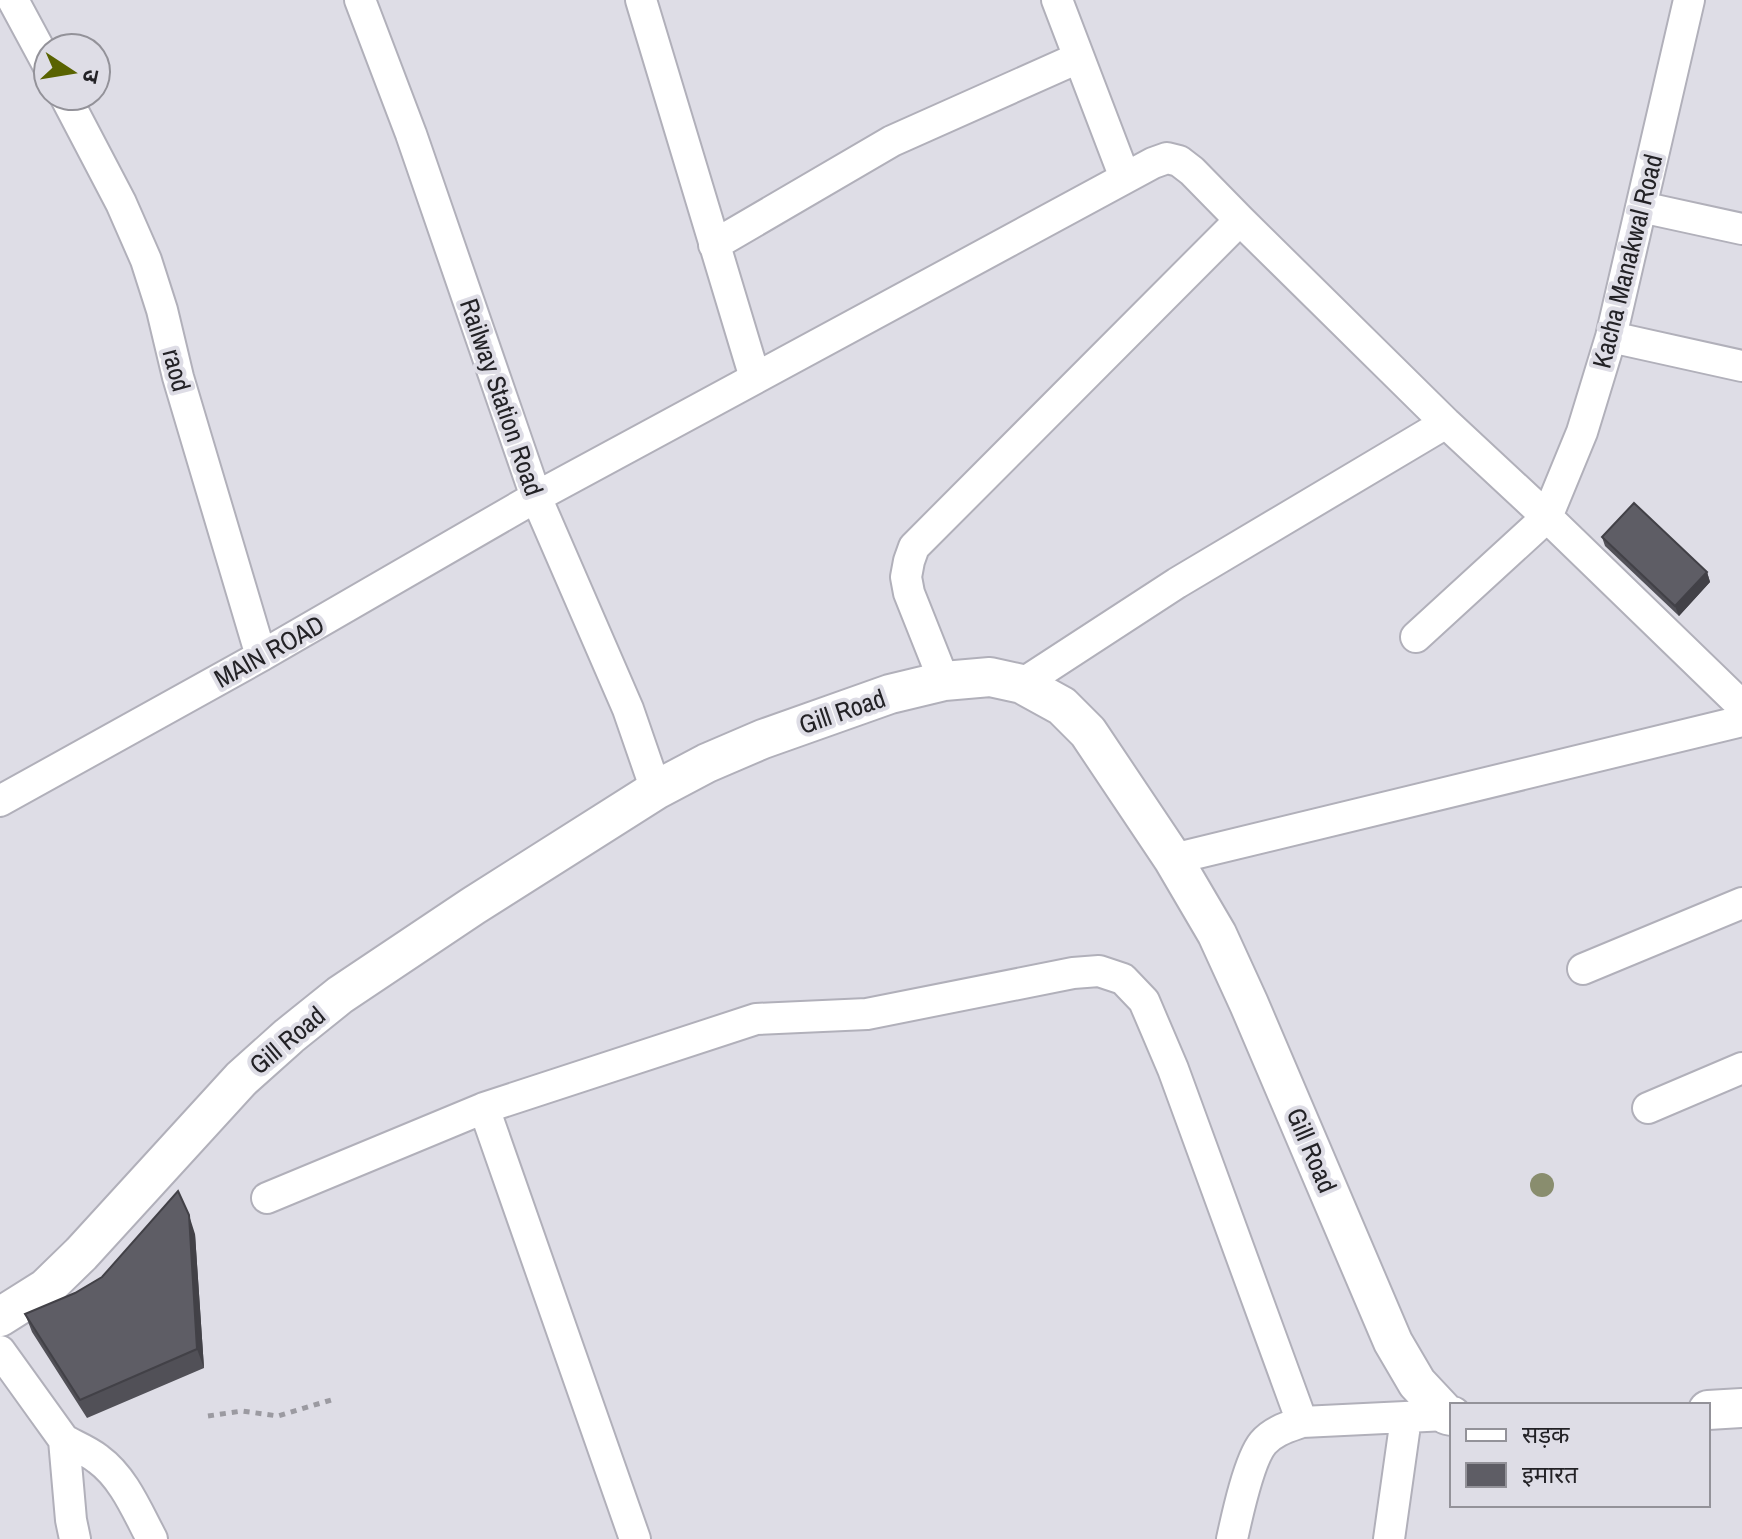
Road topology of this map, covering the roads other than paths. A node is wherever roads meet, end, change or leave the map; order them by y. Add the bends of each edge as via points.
1 (13, 0) edge
2 (360, 0) edge
3 (641, 0) edge
4 (1057, 0) edge
5 (1689, 0) edge
6 (32, 35) edge
7 (1078, 58) junction
8 (73, 112) edge
9 (1125, 178) junction
10 (1641, 207) junction
11 (1240, 220) junction
12 (1742, 229) edge
13 (714, 245) junction
14 (1611, 337) junction
15 (1742, 366) edge
16 (755, 378) junction
17 (1446, 423) junction
18 (536, 497) junction
19 (1547, 517) junction
20 (1416, 637) dead end
21 (261, 656) junction
22 (944, 681) junction
23 (1022, 684) junction
24 (1742, 706) edge
25 (1742, 721) edge
26 (656, 790) junction
27 (0, 801) edge
28 (1173, 859) junction
29 (1742, 903) edge
30 (1583, 969) dead end
31 (1742, 1068) edge
32 (484, 1108) junction
33 (1648, 1108) dead end
34 (267, 1198) dead end
35 (0, 1317) edge
36 (0, 1351) edge
37 (1742, 1408) edge
38 (1710, 1410) edge
39 (1449, 1415) edge
40 (1406, 1418) junction
41 (1302, 1422) junction
42 (64, 1440) junction
43 (75, 1539) edge
44 (152, 1539) edge
45 (635, 1539) edge
46 (1232, 1539) edge
47 (1389, 1539) edge

1 - 6 street
2 - 18 street, Railway Station Road
3 - 13 street
4 - 7 street
5 - 10 street, Kacha Manakwal Road
7 - 9 street
7 - 13 street via 892,141
8 - 21 street, raod via 146,260
9 - 11 street, MAIN ROAD via 1167,158 1179,161
9 - 16 street, MAIN ROAD
10 - 12 street
10 - 14 street, Kacha Manakwal Road
11 - 17 street, MAIN ROAD
11 - 22 street via 914,547 906,577
13 - 16 street
14 - 15 street
14 - 19 street, Kacha Manakwal Road via 1582,432
16 - 18 street, MAIN ROAD
17 - 19 street, MAIN ROAD
17 - 23 street via 1177,583
18 - 21 street, MAIN ROAD
18 - 26 street, Railway Station Road via 628,709
19 - 20 street
19 - 24 street, MAIN ROAD
21 - 27 street, MAIN ROAD
22 - 23 street, Gill Road via 990,677
22 - 26 street, Gill Road via 890,694 763,739
23 - 28 street, Gill Road via 1062,706 1088,732
25 - 28 street
26 - 35 street, Gill Road via 340,995 241,1079 46,1288
28 - 39 street, Gill Road via 1217,934 1249,1004 1393,1342 1417,1383
29 - 30 street
31 - 33 street
32 - 34 street
32 - 41 street via 756,1019 867,1014 1073,973 1099,971 1123,979 1144,1001 1173,1069
32 - 45 street
36 - 42 street
37 - 38 street
39 - 40 street
40 - 41 street
40 - 47 street
41 - 46 street via 1263,1444
42 - 43 street
42 - 44 street via 114,1473

